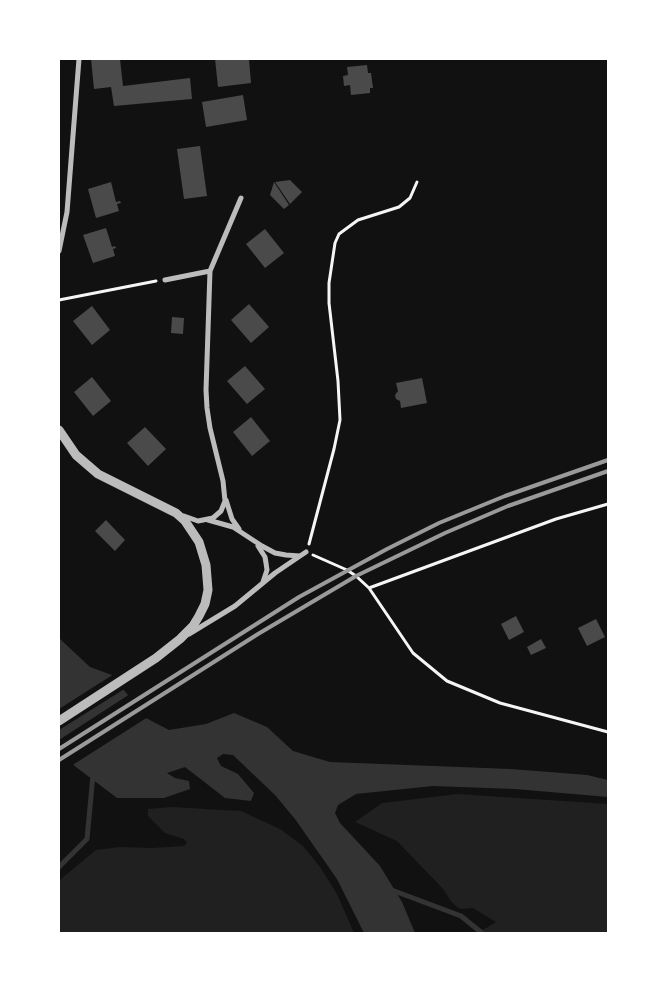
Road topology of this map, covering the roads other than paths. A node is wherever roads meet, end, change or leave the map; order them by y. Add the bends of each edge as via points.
1 (78, 59) edge
2 (241, 198) dead end
3 (59, 250) edge
4 (210, 271) junction
5 (165, 280) road end
6 (59, 430) edge
7 (225, 494) junction
8 (176, 513) junction
9 (207, 520) junction
10 (241, 531) junction
11 (253, 540) junction
12 (306, 552) road end
13 (300, 556) junction
14 (257, 589) junction
15 (180, 640) junction
16 (59, 721) edge

1 - 3 street via 66,212
2 - 4 street
4 - 5 street
4 - 7 street via 207,408
6 - 8 street via 76,455 98,474
7 - 9 street via 221,511
7 - 10 street via 229,512
8 - 9 street via 194,520
8 - 15 street via 192,529 199,542 206,564 207,583 205,604 193,626
9 - 10 street
10 - 11 street
11 - 13 street via 275,552
11 - 14 street via 266,564 266,576
12 - 13 street
13 - 14 street
14 - 15 street
15 - 16 street

